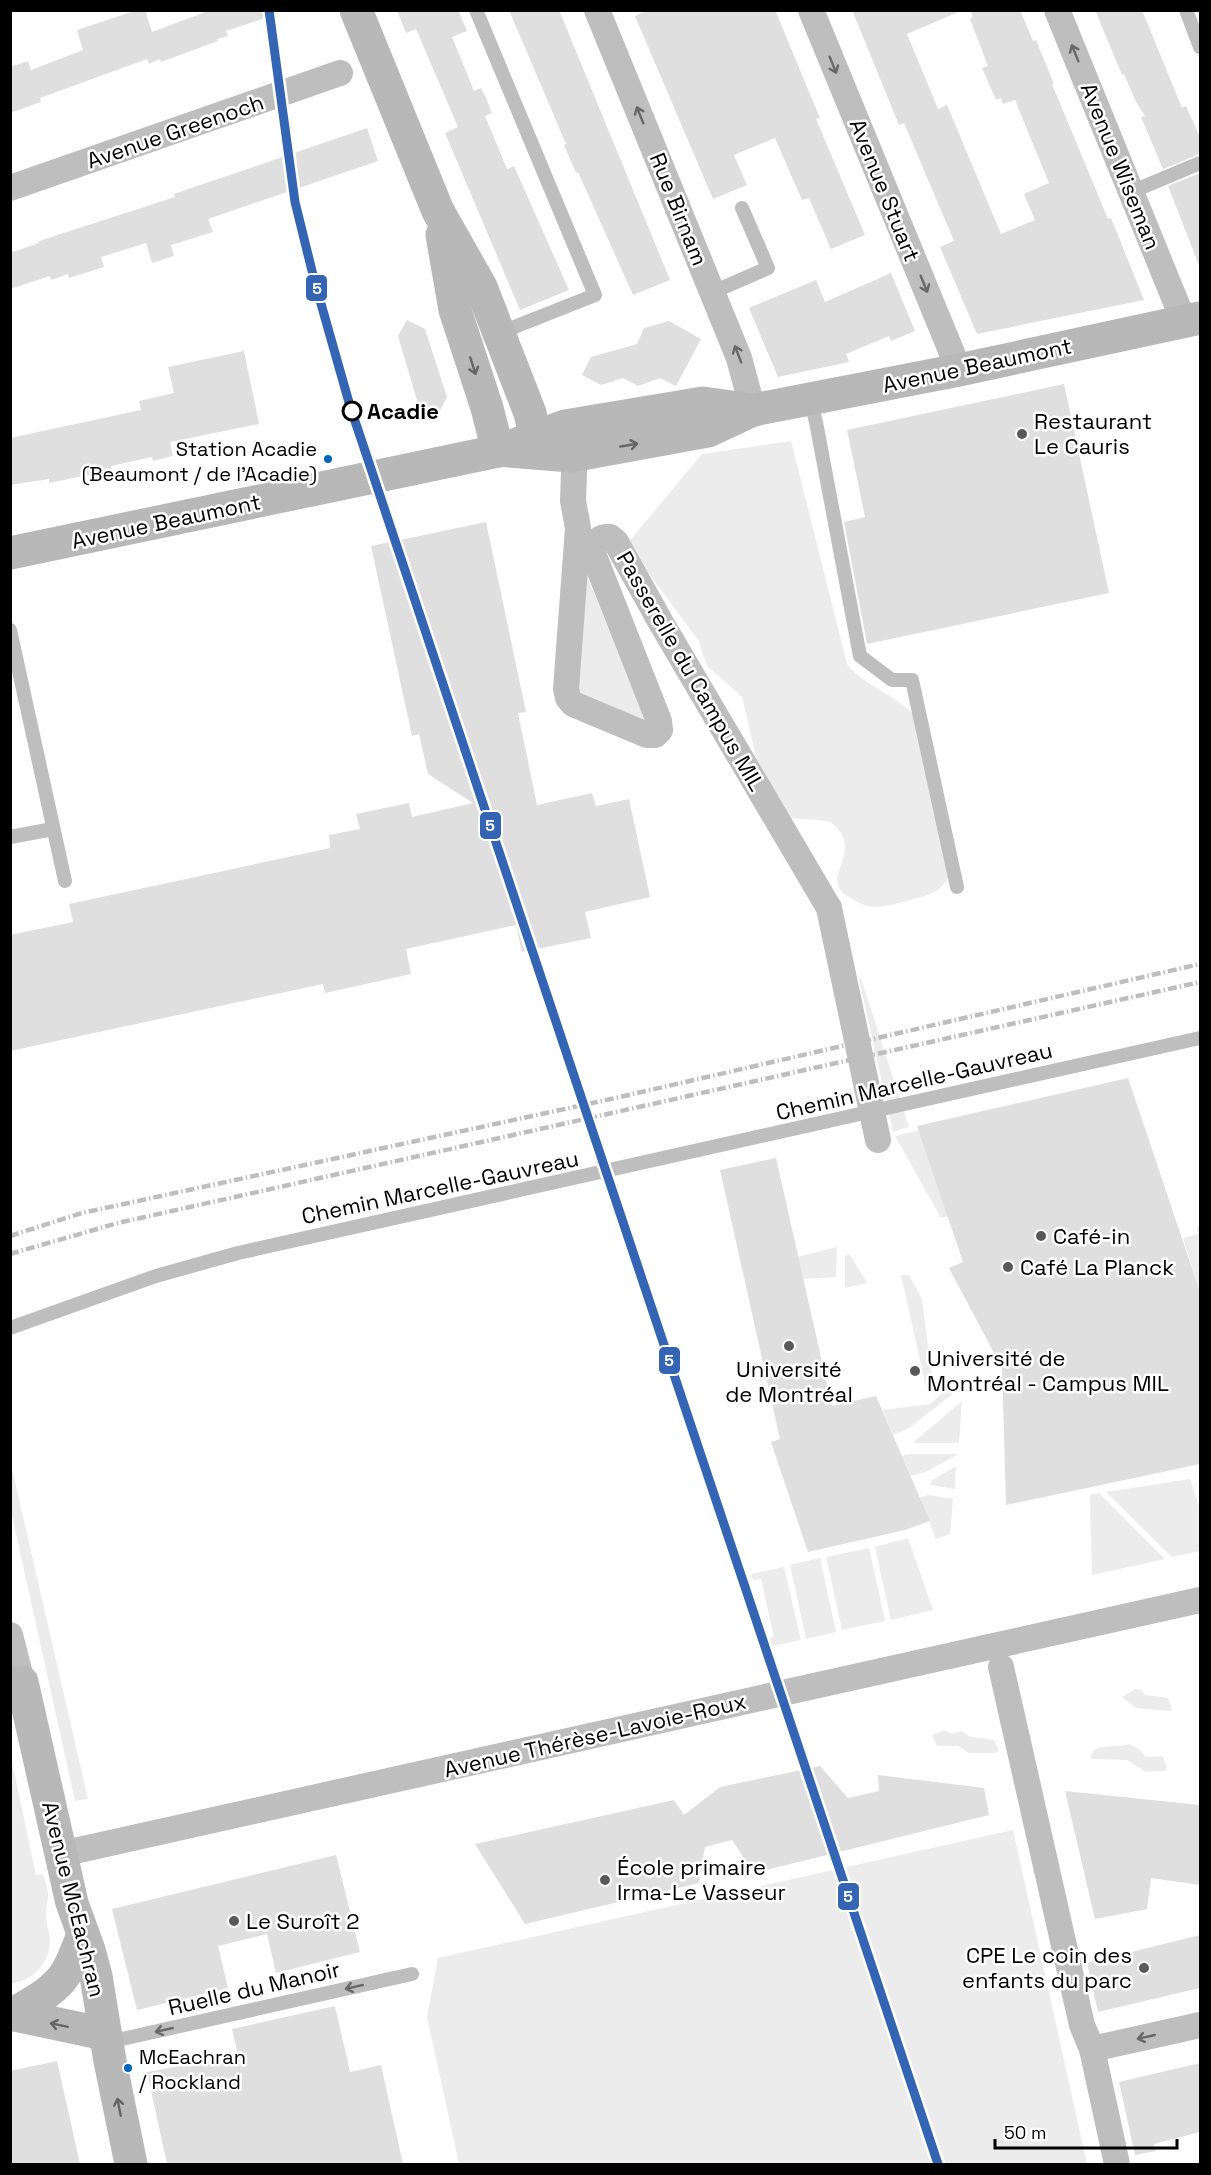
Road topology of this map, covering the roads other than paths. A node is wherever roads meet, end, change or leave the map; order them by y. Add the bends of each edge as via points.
1 (356, 10) edge
2 (476, 10) edge
3 (597, 10) edge
4 (811, 10) edge
5 (1057, 10) edge
6 (1186, 10) edge
7 (1200, 47) edge
8 (340, 74) dead end
9 (1200, 163) edge
10 (10, 188) edge
11 (1131, 192) junction
12 (742, 208) dead end
13 (438, 211) junction
14 (713, 292) junction
15 (1192, 320) edge
16 (499, 333) junction
17 (959, 370) junction
18 (810, 399) junction
19 (753, 410) junction
20 (538, 445) junction
21 (498, 451) junction
22 (574, 471) dead end
23 (10, 554) edge
24 (10, 630) edge
25 (53, 829) junction
26 (10, 837) edge
27 (65, 881) dead end
28 (957, 887) dead end
29 (1200, 1038) edge
30 (878, 1140) dead end
31 (10, 1328) edge
32 (1200, 1600) edge
33 (10, 1635) edge
34 (1001, 1667) dead end
35 (16, 1683) edge
36 (61, 1854) junction
37 (83, 1934) junction
38 (412, 1974) dead end
39 (11, 2015) edge
40 (1200, 2025) edge
41 (105, 2034) junction
42 (1092, 2049) junction
43 (131, 2164) edge
44 (1117, 2164) edge

1 - 13 street
2 - 16 lane via 595,295
14 -> 3 street, Rue Birnam
4 -> 17 street, Avenue Stuart
11 -> 5 street, Avenue Wiseman
6 - 7 lane
8 - 10 street, Avenue Greenoch
9 - 11 lane
11 - 15 street, Avenue Wiseman
12 - 14 lane via 768,268
13 - 16 street via 481,287
13 -> 21 street via 455,310
19 -> 14 street, Rue Birnam via 744,372
15 - 17 street, Avenue Beaumont
16 - 20 street
17 - 18 street, Avenue Beaumont
18 - 19 street, Avenue Beaumont
18 - 28 lane via 860,656 892,680 912,680
19 - 20 street, Avenue Beaumont via 708,431 571,456
20 - 21 street, Avenue Beaumont
21 - 23 street, Avenue Beaumont
22 - 30 street, Passerelle du Campus MIL, bridge via 573,501 578,528 566,694 573,704 651,736 661,726 592,551 596,542 606,537 616,542 829,908
24 - 25 lane
25 - 26 lane
25 - 27 lane
29 - 31 lane, Chemin Marcelle-Gauvreau via 238,1253 156,1276
32 - 36 street, Avenue Thérèse-Lavoie-Roux
33 - 35 street, Avenue McEachran
34 - 42 street via 1082,2025
35 - 36 street, Avenue McEachran
36 - 37 street, Avenue McEachran
37 - 39 street via 61,1980
37 - 41 street, Avenue McEachran via 96,1976
38 -> 41 lane, Ruelle du Manoir via 122,2039
41 -> 39 street
40 -> 42 street
43 -> 41 street, Avenue McEachran
42 - 44 street

